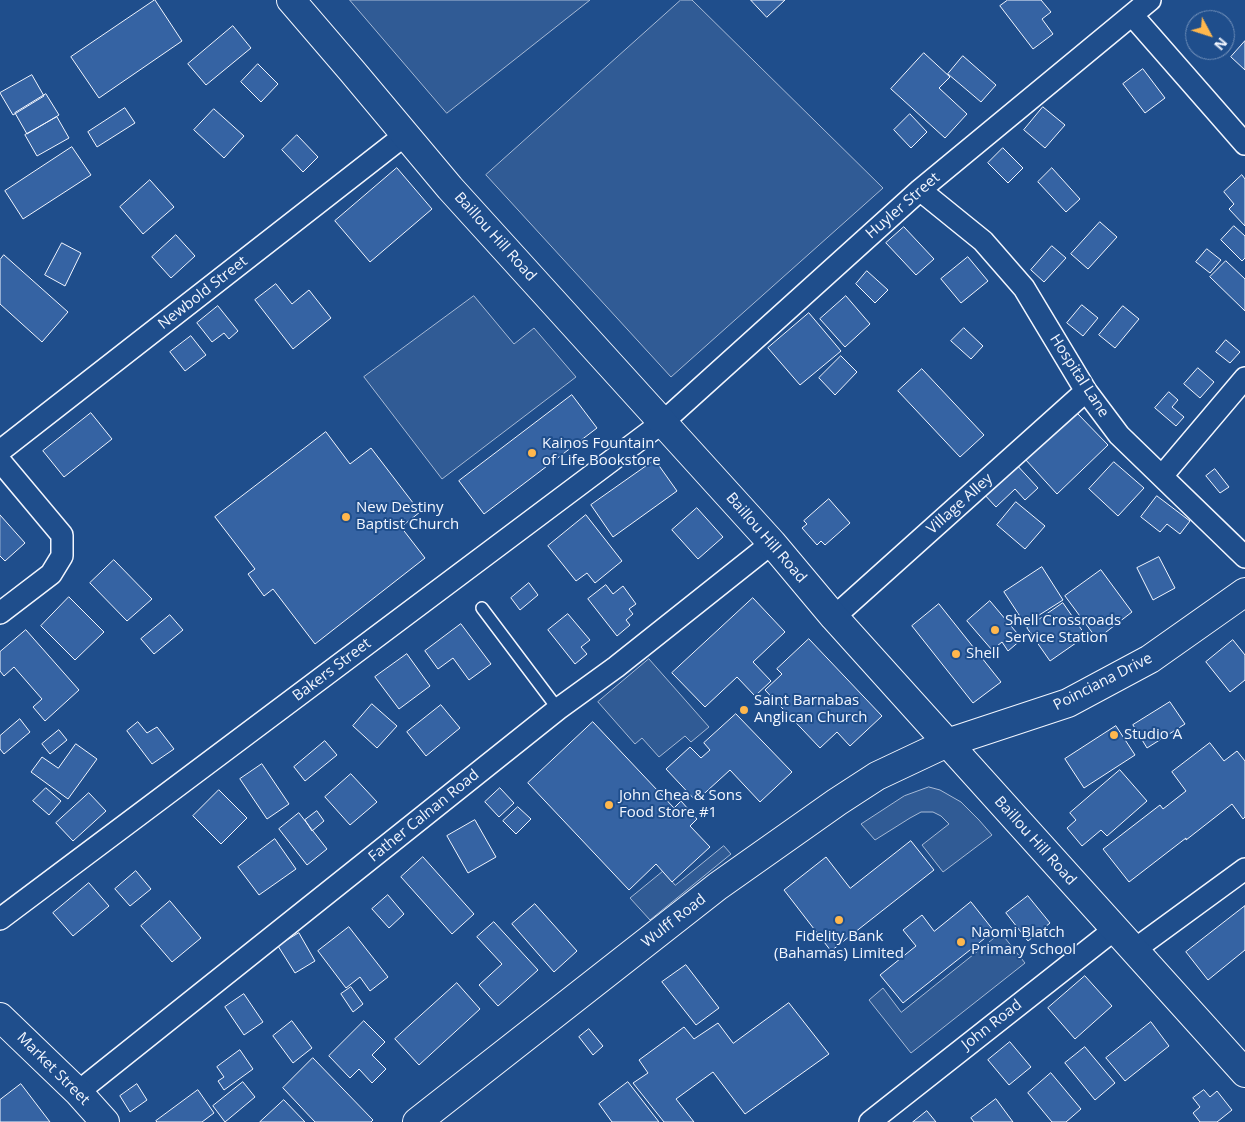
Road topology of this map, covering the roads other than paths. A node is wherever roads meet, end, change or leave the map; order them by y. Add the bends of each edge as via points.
1 (290, 0) edge
2 (1150, 0) edge
3 (1132, 15) junction
4 (406, 135) junction
5 (1245, 144) edge
6 (920, 190) junction
7 (1245, 378) edge
8 (1086, 391) junction
9 (663, 422) junction
10 (0, 451) edge
11 (0, 461) edge
12 (1162, 476) junction
13 (772, 542) junction
14 (1245, 557) edge
15 (1245, 592) edge
16 (482, 608) dead end
17 (0, 613) edge
18 (834, 616) junction
19 (558, 709) junction
20 (947, 743) junction
21 (1245, 869) edge
22 (0, 919) edge
23 (1115, 929) junction
24 (1134, 950) junction
25 (0, 1017) edge
26 (1245, 1073) edge
27 (78, 1092) junction
28 (105, 1122) edge
29 (417, 1122) edge
30 (870, 1122) edge

1 - 4 main road, Baillou Hill Road
2 - 3 street, Huyler Street
3 - 5 street
3 - 6 street, Huyler Street
4 - 9 main road, Baillou Hill Road via 450,188
4 - 10 street, Newbold Street
6 - 8 street, Hospital Lane via 983,241 1024,288
6 - 9 street, Huyler Street
7 - 12 street
8 - 12 street, Hospital Lane via 1119,435
8 - 18 street, Village Alley
9 - 13 main road, Baillou Hill Road
9 - 22 street, Bakers Street
11 - 17 street via 62,535 62,556 51,574
12 - 14 street, Hospital Lane
13 - 18 main road, Baillou Hill Road
13 - 19 street, Father Calnan Road via 616,667
15 - 20 main road, Poinciana Drive via 1150,659 1068,703
16 - 19 lane
18 - 20 main road, Baillou Hill Road
19 - 27 street, Father Calnan Road
20 - 23 main road, Baillou Hill Road
20 - 29 main road, Wulff Road via 877,776 726,881
21 - 24 street
23 - 24 main road, Baillou Hill Road
23 - 30 street, John Road
24 - 26 main road, Baillou Hill Road
25 - 27 main road, Market Street
27 - 28 main road, Market Street

